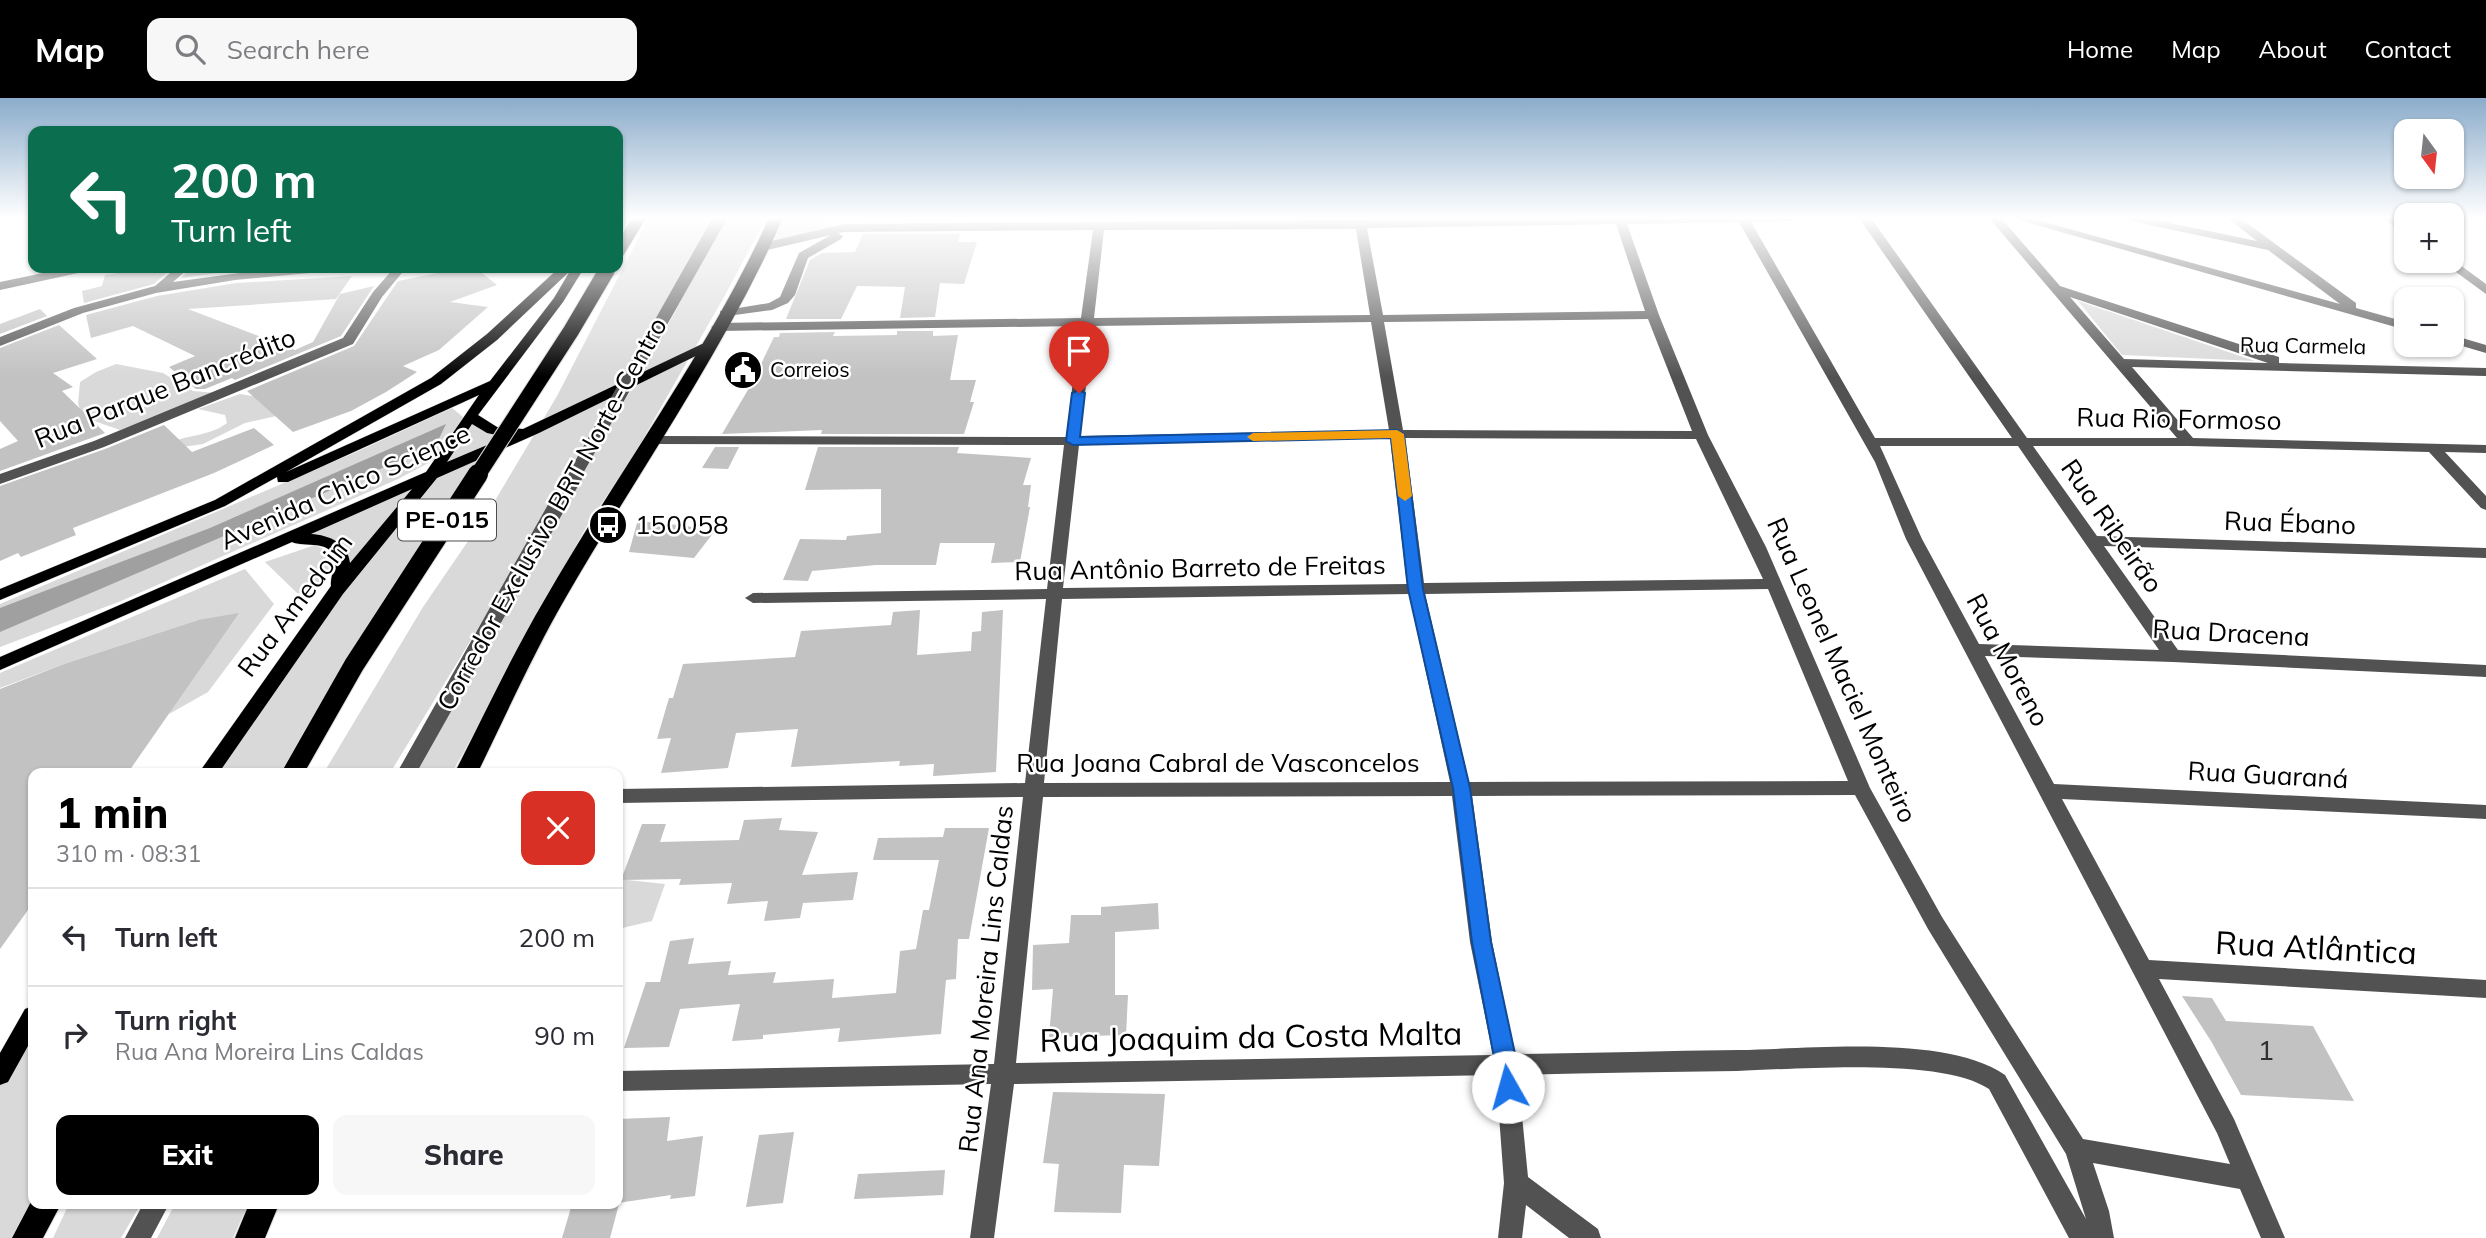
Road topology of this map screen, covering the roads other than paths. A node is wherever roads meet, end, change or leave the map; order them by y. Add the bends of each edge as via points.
1 (690, 271) edge
2 (749, 271) edge
3 (798, 271) edge
4 (1093, 271) edge
5 (1369, 271) edge
6 (1638, 271) edge
7 (1774, 271) edge
8 (1903, 271) edge
9 (2041, 271) edge
10 (2213, 271) edge
11 (2303, 271) edge
12 (60, 273) edge
13 (177, 273) edge
14 (266, 273) edge
15 (396, 273) edge
16 (561, 273) edge
17 (575, 273) edge
18 (606, 273) edge
19 (2463, 273) edge
20 (0, 286) edge
21 (161, 286) junction
22 (2055, 288) junction
23 (2486, 290) edge
24 (2359, 313) junction
25 (1653, 315) junction
26 (1377, 319) junction
27 (722, 320) junction
28 (1087, 321) junction
29 (2394, 323) edge
30 (0, 342) edge
31 (2464, 343) edge
32 (706, 347) junction
33 (2486, 349) edge
34 (2119, 363) junction
35 (2293, 367) junction
36 (2486, 372) edge
37 (496, 382) junction
38 (471, 415) junction
39 (534, 430) junction
40 (1397, 434) junction
41 (1701, 435) junction
42 (651, 440) junction
43 (1073, 441) junction
44 (1871, 442) junction
45 (2023, 442) junction
46 (2189, 442) junction
47 (2432, 447) junction
48 (2486, 449) edge
49 (433, 473) junction
50 (0, 479) edge
51 (220, 503) junction
52 (2486, 505) edge
53 (2093, 541) junction
54 (281, 543) junction
55 (2486, 553) edge
56 (1773, 584) junction
57 (1416, 589) junction
58 (337, 590) junction
59 (0, 594) edge
60 (1054, 596) junction
61 (753, 598) dead end
62 (1974, 650) junction
63 (2173, 656) junction
64 (0, 664) edge
65 (2486, 671) edge
66 (211, 768) edge
67 (295, 768) edge
68 (409, 768) edge
69 (468, 768) edge
70 (1461, 788) junction
71 (1861, 788) junction
72 (1034, 790) junction
73 (2048, 791) junction
74 (623, 796) edge
75 (2486, 812) edge
76 (2142, 970) junction
77 (2486, 989) edge
78 (28, 1025) edge
79 (1506, 1063) junction
80 (0, 1074) edge
81 (1004, 1074) junction
82 (623, 1081) edge
83 (2076, 1149) junction
84 (2250, 1179) junction
85 (1516, 1183) junction
86 (43, 1209) edge
87 (154, 1209) edge
88 (262, 1209) edge
89 (27, 1238) edge
90 (137, 1238) edge
91 (250, 1238) edge
92 (982, 1238) edge
93 (1510, 1238) edge
94 (1589, 1238) edge
95 (2083, 1238) edge
96 (2102, 1238) edge
97 (2273, 1238) edge

1 - 68 street, Corredor Exclusivo BRT Norte-Centro, bridge
2 - 27 highway
3 - 27 street via 784,300
4 - 28 street, Rua Ana Moreira Lins Caldas
5 - 26 street
6 - 25 street, Rua Leonel Maciel Monteiro
7 - 44 street, Rua Moreno
8 - 45 street, Rua Ribeirão
9 - 22 street
10 - 24 street
11 - 24 street
12 - 20 street
13 - 21 street
14 - 21 street
15 - 50 street, Rua Parque Bancrédito via 348,341 123,435
16 - 51 main road, Avenida Chico Science via 436,381
17 - 37 main road, Rua Amedoim
18 - 67 highway, PE-015, bridge via 354,665
19 - 23 street
21 - 30 street via 66,314
22 - 34 street
22 - 35 street
24 - 29 street
25 - 26 street
25 - 41 street, Rua Leonel Maciel Monteiro
26 - 28 street
26 - 40 street
27 - 28 street
27 - 32 highway
28 - 43 street, Rua Ana Moreira Lins Caldas
31 - 33 street
32 - 39 main road, Avenida Chico Science
32 - 42 highway
34 - 35 street, Rua Carmela
34 - 46 street
35 - 36 street, Rua Carmela
37 - 38 main road, Rua Amedoim
37 - 51 main road via 321,463
38 - 39 main road via 478,424 500,433
38 - 49 main road, Rua Amedoim
39 - 49 main road, Avenida Chico Science
40 - 41 street
40 - 43 street
40 - 57 street
41 - 56 street, Rua Leonel Maciel Monteiro via 1749,526
42 - 43 street
42 - 69 highway via 554,600
43 - 60 street, Rua Ana Moreira Lins Caldas
44 - 45 street, Rua Rio Formoso
44 - 62 street, Rua Moreno via 1914,539
45 - 46 street, Rua Rio Formoso
45 - 53 street, Rua Ribeirão
46 - 47 street, Rua Rio Formoso
47 - 48 street, Rua Rio Formoso
47 - 52 street
49 - 54 main road, Avenida Chico Science
49 - 58 main road, Rua Amedoim
51 - 59 main road, Avenida Chico Science
53 - 55 street, Rua Ébano
53 - 63 street, Rua Ribeirão
54 - 58 main road via 314,538 332,544 343,561
54 - 64 main road, Avenida Chico Science
56 - 57 street, Rua Antônio Barreto de Freitas
56 - 71 street, Rua Leonel Maciel Monteiro
57 - 60 street, Rua Antônio Barreto de Freitas
57 - 70 street
58 - 66 main road, Rua Amedoim
60 - 61 street, Rua Antônio Barreto de Freitas
60 - 72 street, Rua Ana Moreira Lins Caldas
62 - 63 street, Rua Dracena
62 - 73 street, Rua Moreno
63 - 65 street, Rua Dracena
70 - 71 street, Rua Joana Cabral de Vasconcelos
70 - 72 street, Rua Joana Cabral de Vasconcelos
70 - 79 street via 1481,942
71 - 83 street, Rua Leonel Maciel Monteiro via 1935,923
72 - 74 street, Rua Joana Cabral de Vasconcelos
72 - 81 street, Rua Ana Moreira Lins Caldas
73 - 75 street, Rua Guaraná
73 - 76 street, Rua Moreno
76 - 77 street, Rua Atlântica
76 - 84 street, Rua Moreno
78 - 80 main road
79 - 81 street, Rua Joaquim da Costa Malta
79 - 85 street
79 - 95 street, Rua Joaquim da Costa Malta via 1865,1058 1967,1066 1997,1082
81 - 82 street, Rua Joaquim da Costa Malta
81 - 92 street, Rua Ana Moreira Lins Caldas
83 - 84 street
83 - 96 street, Rua Leonel Maciel Monteiro
84 - 97 street, Rua Moreno
85 - 93 street
85 - 94 street
86 - 89 highway
87 - 90 street
88 - 91 highway

